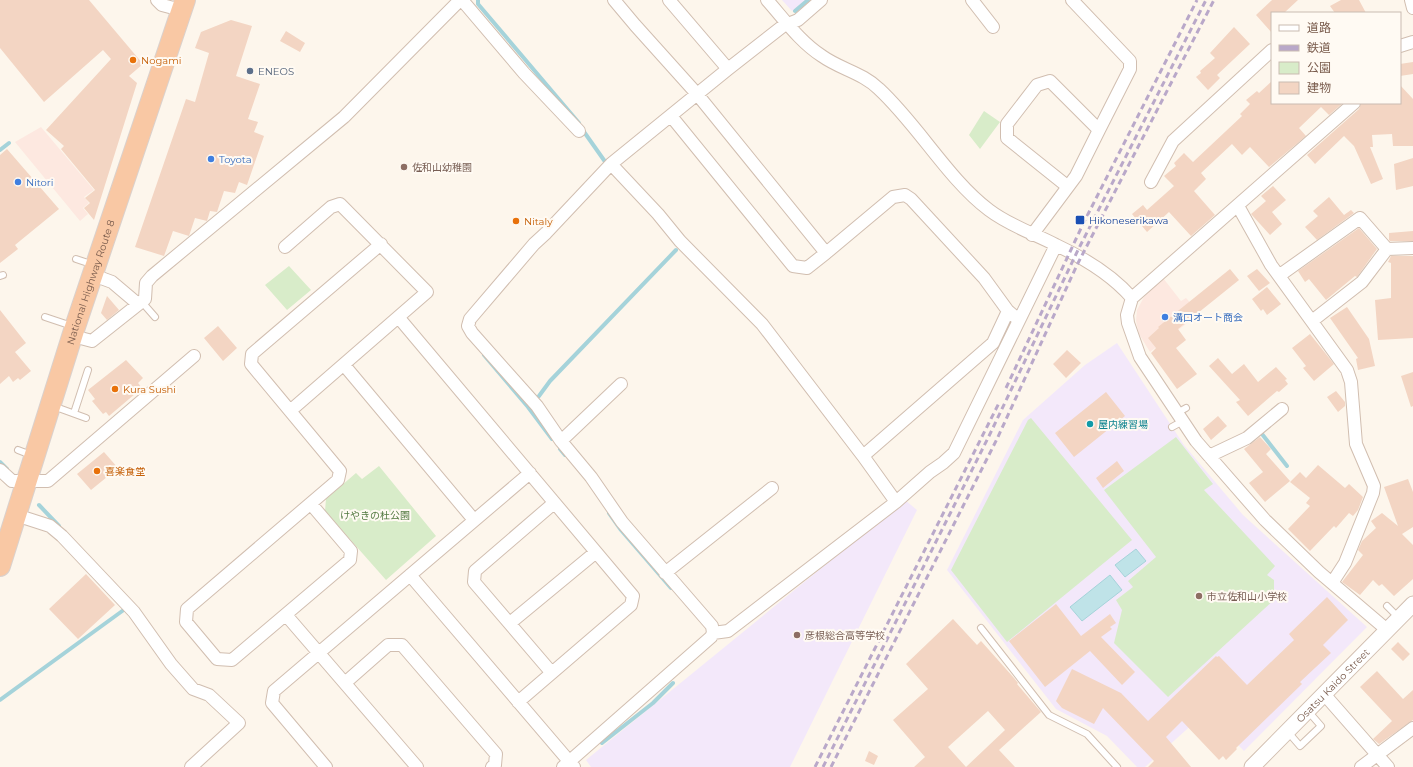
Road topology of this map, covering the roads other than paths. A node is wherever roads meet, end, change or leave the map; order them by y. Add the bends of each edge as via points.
1 (157, 0) edge
2 (614, 0) edge
3 (669, 0) edge
4 (767, 0) edge
5 (821, 0) edge
6 (972, 0) edge
7 (1072, 0) edge
8 (1411, 0) edge
9 (459, 1) edge
10 (183, 5) edge
11 (1413, 8) edge
12 (789, 24) junction
13 (992, 27) dead end
14 (1413, 42) edge
15 (1401, 46) edge
16 (1271, 51) edge
17 (728, 69) junction
18 (697, 94) junction
19 (1353, 104) edge
20 (670, 116) junction
21 (1099, 130) junction
22 (579, 131) dead end
23 (611, 164) junction
24 (1151, 182) dead end
25 (1067, 186) junction
26 (1238, 206) junction
27 (1032, 235) junction
28 (381, 244) junction
29 (1056, 245) junction
30 (285, 247) dead end
31 (1413, 248) edge
32 (1387, 249) junction
33 (826, 254) junction
34 (76, 259) dead end
35 (94, 271) junction
36 (1280, 275) junction
37 (1132, 298) junction
38 (140, 302) junction
39 (1008, 310) junction
40 (45, 317) dead end
41 (155, 317) dead end
42 (399, 318) junction
43 (1019, 320) junction
44 (1312, 320) junction
45 (74, 331) junction
46 (194, 356) dead end
47 (344, 365) junction
48 (88, 370) dead end
49 (621, 384) dead end
50 (51, 406) junction
51 (1282, 409) dead end
52 (290, 411) junction
53 (74, 414) junction
54 (86, 418) dead end
55 (561, 441) junction
56 (863, 456) junction
57 (1209, 456) junction
58 (0, 470) edge
59 (530, 473) junction
60 (28, 481) junction
61 (772, 488) dead end
62 (896, 502) junction
63 (554, 503) junction
64 (311, 504) junction
65 (16, 515) junction
66 (474, 520) junction
67 (596, 552) junction
68 (0, 566) edge
69 (666, 573) junction
70 (410, 575) junction
71 (1332, 583) junction
72 (1413, 604) edge
73 (1387, 606) dead end
74 (286, 615) junction
75 (1399, 618) junction
76 (510, 623) junction
77 (981, 628) dead end
78 (1386, 629) junction
79 (713, 633) junction
80 (319, 653) junction
81 (551, 672) junction
82 (346, 682) junction
83 (1324, 694) junction
84 (518, 702) junction
85 (1413, 728) edge
86 (1377, 754) junction
87 (568, 765) edge
88 (1390, 766) edge
89 (191, 767) edge
90 (326, 767) edge
91 (417, 767) edge
92 (492, 767) edge
93 (1117, 767) edge
94 (1252, 767) edge
95 (1361, 767) edge

1 - 10 street via 162,5
2 - 18 street
3 - 17 street
4 - 12 street
5 - 12 street via 798,20
6 - 13 street
7 - 21 street via 1130,61 1130,69
8 - 11 street
9 - 22 street
9 - 38 street via 344,117 152,276 146,283 145,299
10 - 35 highway, National Highway Route 8
12 - 17 street
12 - 27 street via 803,41 822,57 879,88 968,191 1004,221
14 - 15 street
16 - 24 street via 1173,141
17 - 18 street
18 - 20 street
18 - 33 street
19 - 26 street
20 - 23 street
20 - 33 street via 793,266 807,268
21 - 25 street via 1076,176
21 - 25 street via 1050,81 1037,85 1007,124 1007,138
23 - 55 street via 534,244 470,319 468,326 537,406
23 - 56 street via 680,241 762,324
25 - 27 street
26 - 36 street via 1258,244
26 - 37 street
27 - 29 street
28 - 30 street via 340,204 331,207
28 - 42 street via 428,292
28 - 52 street via 252,354 251,364
29 - 37 street via 1099,269 1119,283
29 - 43 street
31 - 32 street
32 - 36 street via 1360,218
32 - 44 street via 1362,282
33 - 39 street via 893,197 905,195 984,278
34 - 35 lane
35 - 38 street
35 - 45 highway, National Highway Route 8
36 - 44 street
37 - 57 street via 1127,314 1131,336 1140,356
38 - 41 lane
38 - 45 street via 92,342
39 - 43 street
39 - 56 street via 994,343
40 - 45 lane
42 - 47 street
42 - 59 street
43 - 62 street via 954,453
44 - 71 street via 1347,370 1353,395 1356,444 1374,486 1345,563
45 - 50 highway, National Highway Route 8
46 - 60 street via 48,480
47 - 52 street
47 - 66 street
48 - 53 lane
49 - 55 street
50 - 53 lane
50 - 60 highway, National Highway Route 8 via 27,453
51 - 57 street via 1247,438
52 - 64 street via 340,471 338,480
53 - 54 lane
55 - 69 street via 592,477 622,522
56 - 62 street
57 - 71 street via 1271,523 1311,559
58 - 60 street via 12,481
59 - 63 street
59 - 66 street
60 - 65 highway, National Highway Route 8
61 - 69 street
62 - 79 street via 728,631
63 - 67 street
63 - 76 street via 475,571 474,582
64 - 74 street via 350,551 350,560
64 - 74 street via 187,609 186,622 217,659 232,660
65 - 68 highway, National Highway Route 8
65 - 89 street via 50,526 62,536 134,612 171,664 193,689 209,695 239,723
66 - 70 street
67 - 76 street
67 - 81 street via 633,596 631,605
69 - 79 street via 712,626
70 - 80 street
70 - 84 street
71 - 78 street
72 - 75 street, Osatsu Kaido Street
73 - 75 lane
74 - 80 street
75 - 78 street, Osatsu Kaido Street
76 - 81 street
77 - 93 lane via 1050,715 1087,734
78 - 83 street, Osatsu Kaido Street
79 - 87 street
80 - 82 street
80 - 90 street via 274,691 272,703
81 - 84 street
82 - 91 street
82 - 92 street via 388,644 402,645 496,754 495,765
83 - 86 street
83 - 94 street, Osatsu Kaido Street
84 - 87 street
85 - 86 street
86 - 88 street
86 - 95 street

